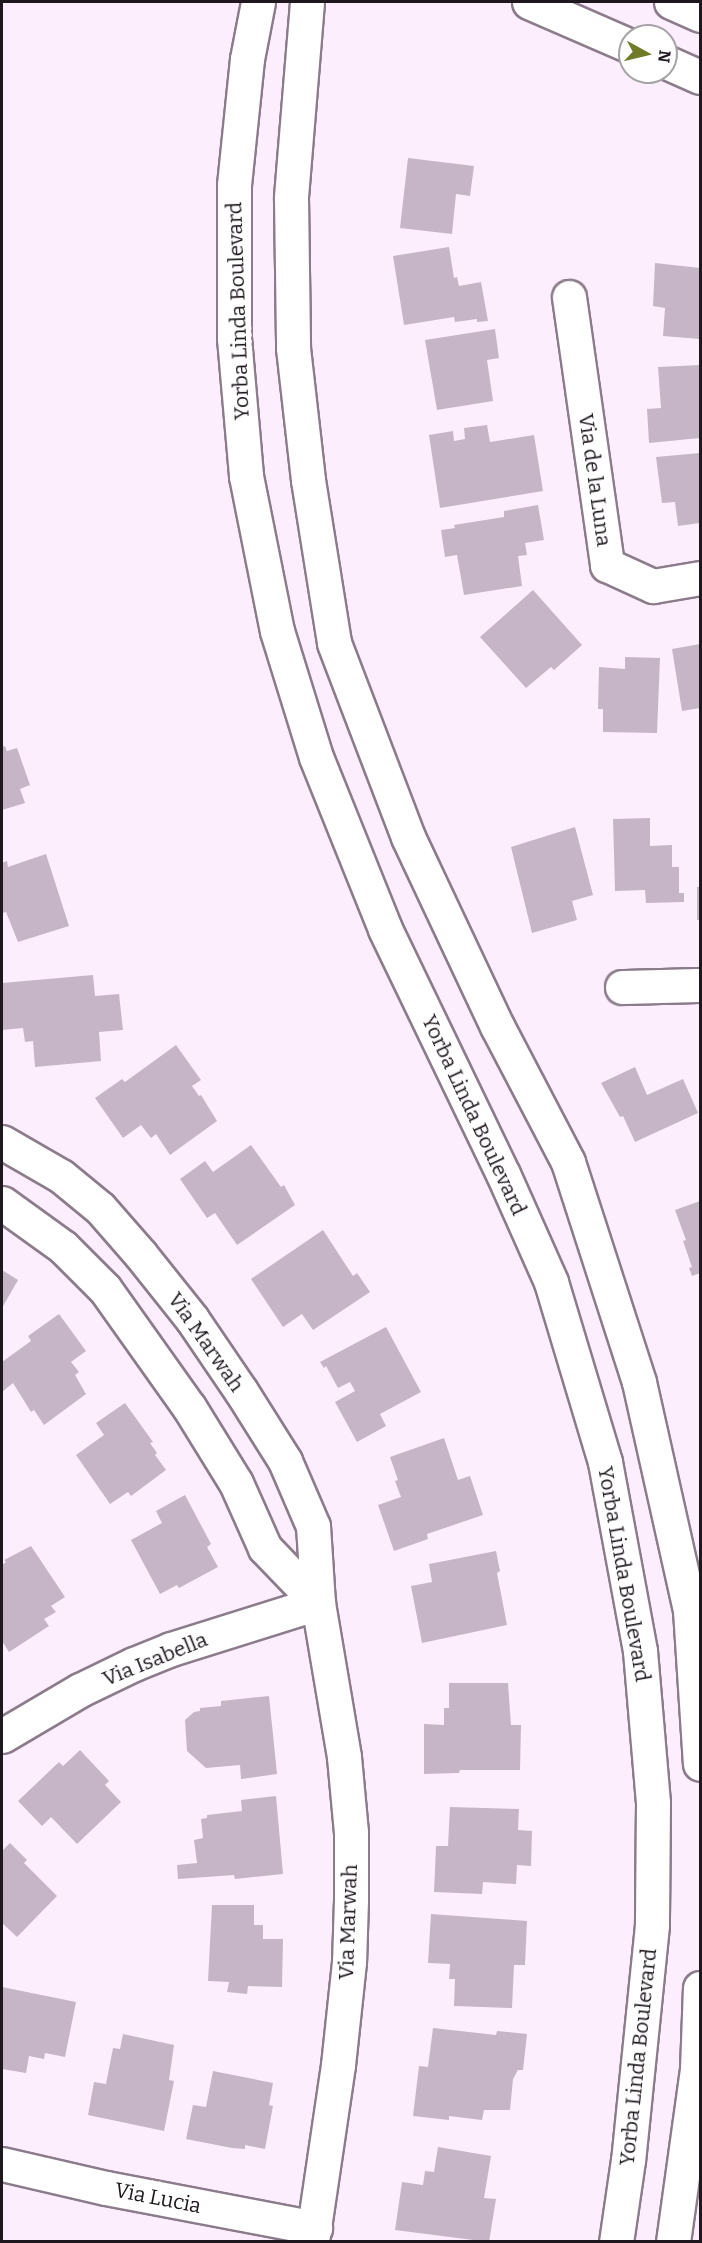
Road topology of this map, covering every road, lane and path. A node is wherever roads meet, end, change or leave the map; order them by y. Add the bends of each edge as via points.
1 (258, 2) edge
2 (308, 2) edge
3 (529, 2) edge
4 (671, 2) edge
5 (700, 15) edge
6 (618, 41) edge
7 (678, 67) edge
8 (700, 77) edge
9 (569, 297) dead end
10 (700, 578) edge
11 (700, 985) edge
12 (622, 987) dead end
13 (2, 1142) edge
14 (2, 1203) edge
15 (318, 1603) junction
16 (2, 1736) edge
17 (700, 1764) edge
18 (700, 1988) edge
19 (2, 2164) edge
20 (314, 2235) edge
21 (616, 2241) edge
22 (674, 2241) edge

1 - 21 main road, Yorba Linda Boulevard via 247,59 234,185 234,338 246,476 277,631 316,758 385,929 551,1282 605,1461 640,1651 653,1803 652,1925
2 - 17 main road via 291,198 292,326 308,480 334,644 408,837 568,1162 639,1382 690,1610
3 - 6 main road
4 - 5 main road
7 - 8 main road
9 - 10 main road, Via de la Luna via 608,566 653,586
11 - 12 main road
13 - 15 main road, Via Marwah via 61,1176 100,1208 192,1319 285,1461 313,1526
14 - 15 main road via 63,1247 105,1289 236,1483 265,1548
15 - 16 main road, Via Isabella via 134,1664
15 - 20 main road, Via Marwah via 345,1757 351,1900 338,2065
18 - 22 main road via 697,2069
19 - 20 main road, Via Lucia

